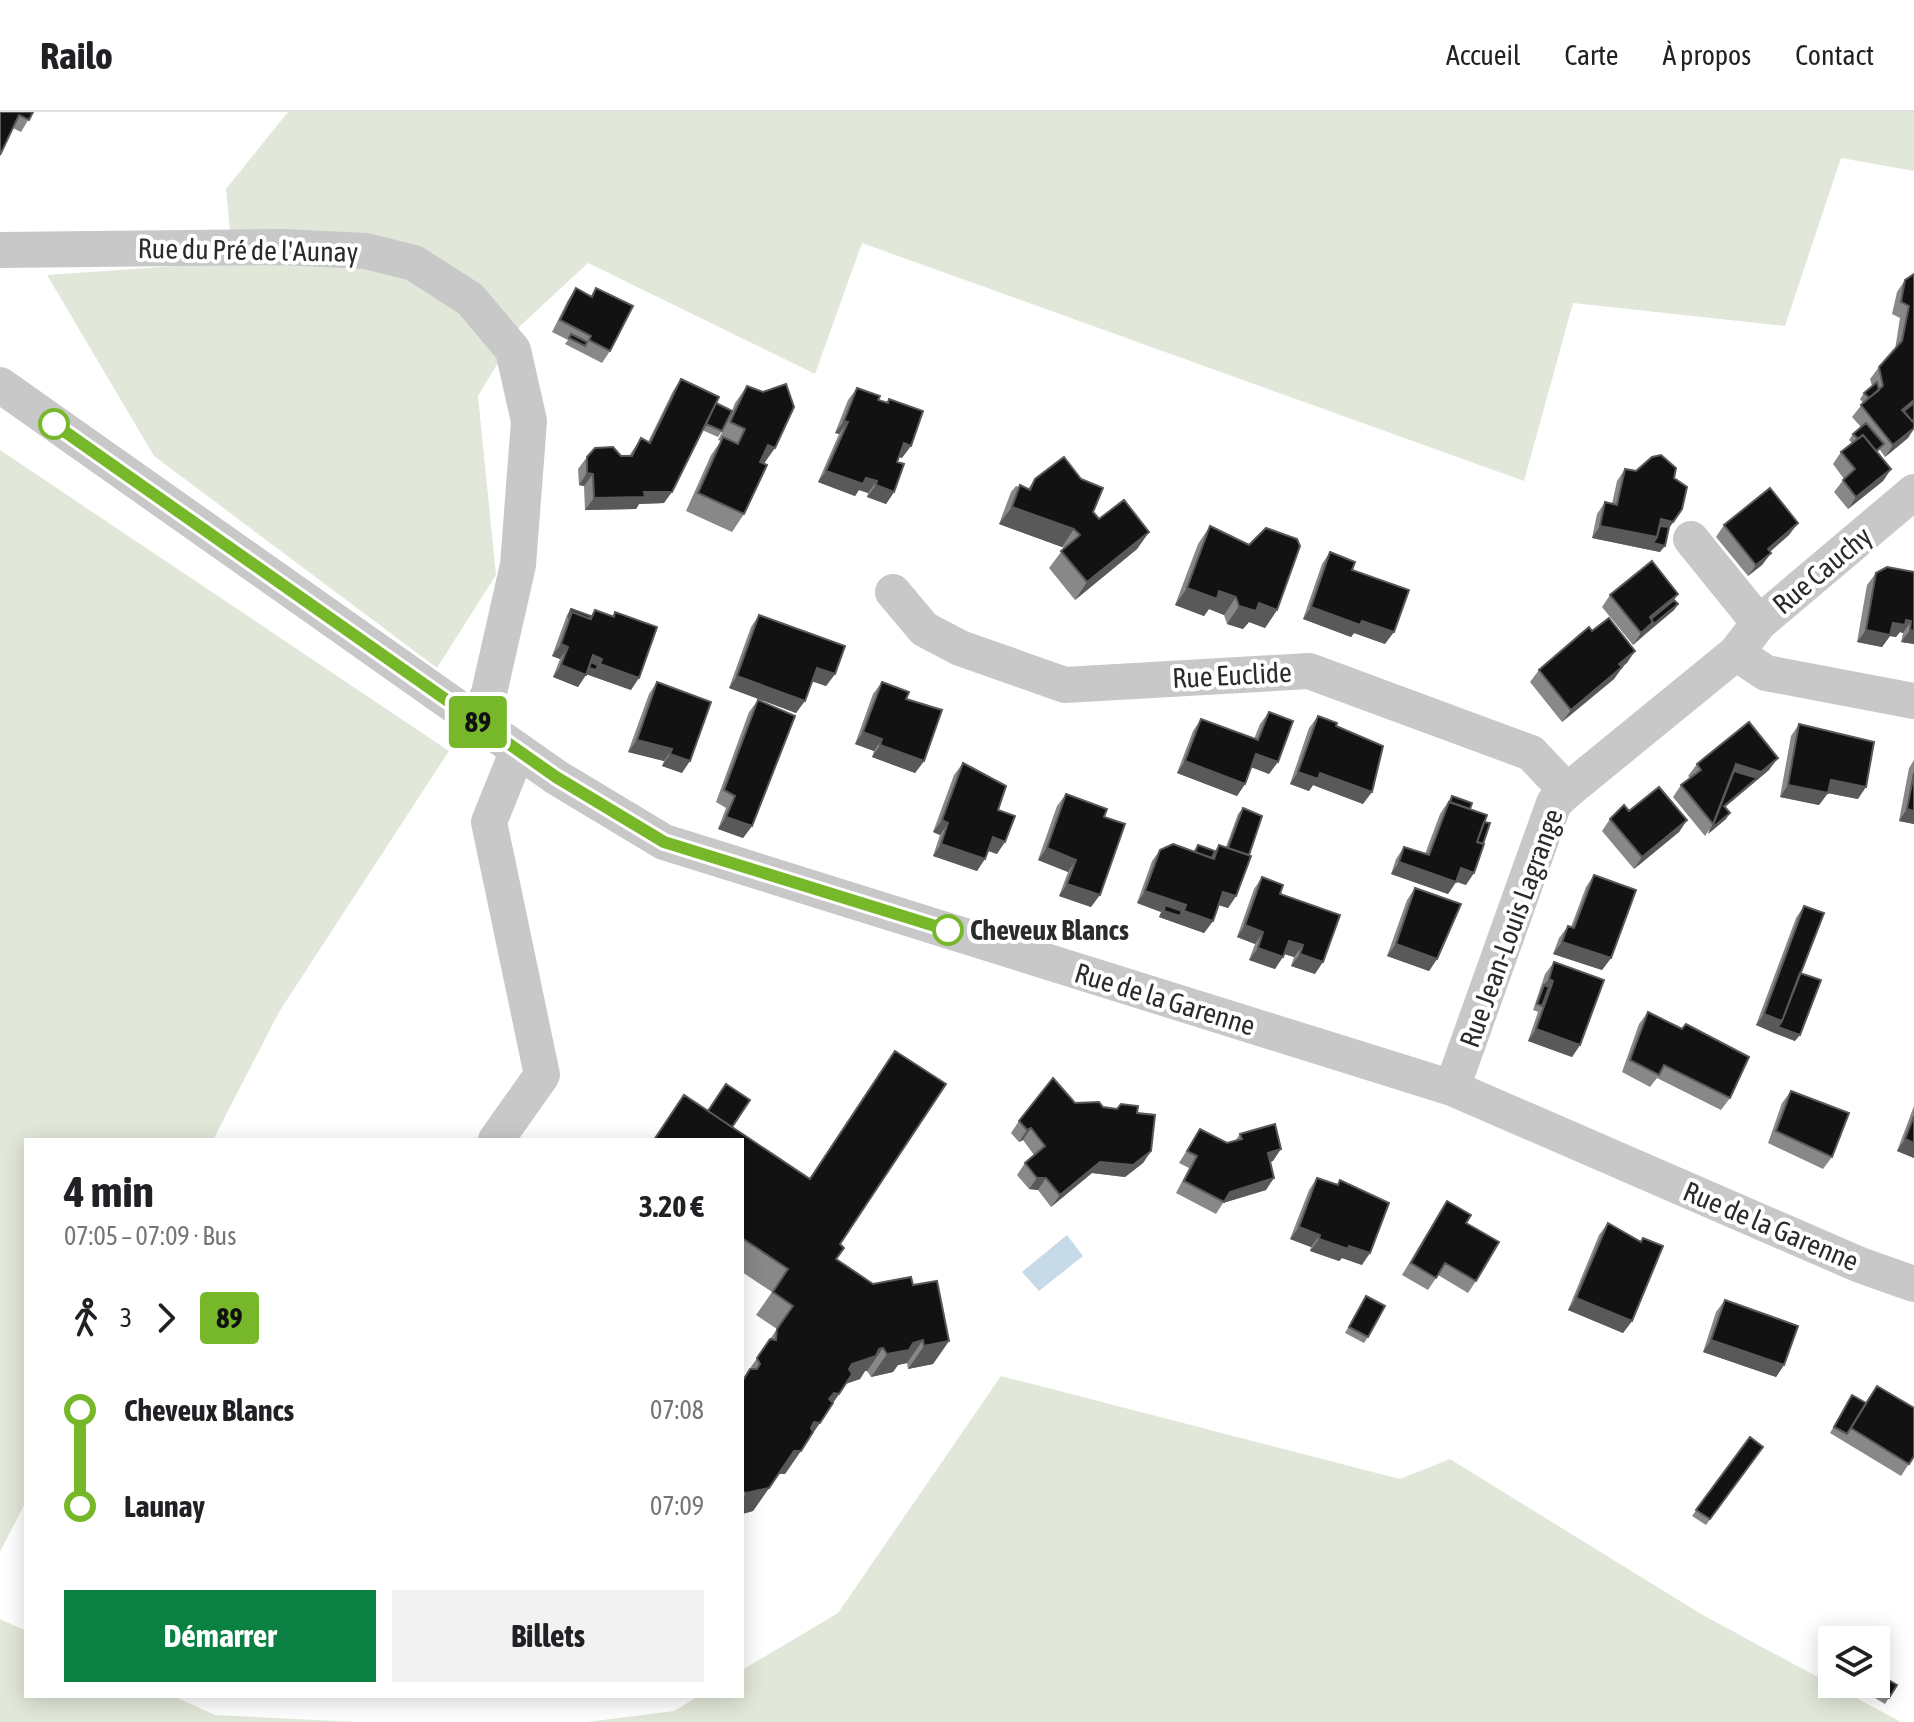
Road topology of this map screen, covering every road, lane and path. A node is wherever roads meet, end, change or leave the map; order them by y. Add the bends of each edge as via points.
1 (0, 250) edge
2 (0, 385) edge
3 (1914, 492) edge
4 (1691, 539) dead end
5 (893, 592) dead end
6 (1759, 623) junction
7 (1736, 653) junction
8 (1914, 701) edge
9 (476, 721) junction
10 (518, 750) junction
11 (1567, 791) junction
12 (1452, 1088) junction
13 (497, 1138) edge
14 (1914, 1284) edge

1 - 9 street, Rue du Pré de l'Aunay via 366,251 414,263 470,299 513,350 529,421 518,565 489,693
2 - 9 street, Rue de la Garenne
3 - 6 street, Rue Cauchy
4 - 6 street
5 - 11 street, Rue Euclide via 924,629 960,648 1065,685 1309,671 1531,753
6 - 7 street, Rue Cauchy
7 - 8 street via 1766,673
7 - 11 street, Rue Jean-Louis Lagrange
9 - 10 street, Rue de la Garenne
10 - 12 street, Rue de la Garenne via 664,842
10 - 13 street via 489,822 542,1075
11 - 12 street, Rue Jean-Louis Lagrange via 1554,803
12 - 14 street, Rue de la Garenne

